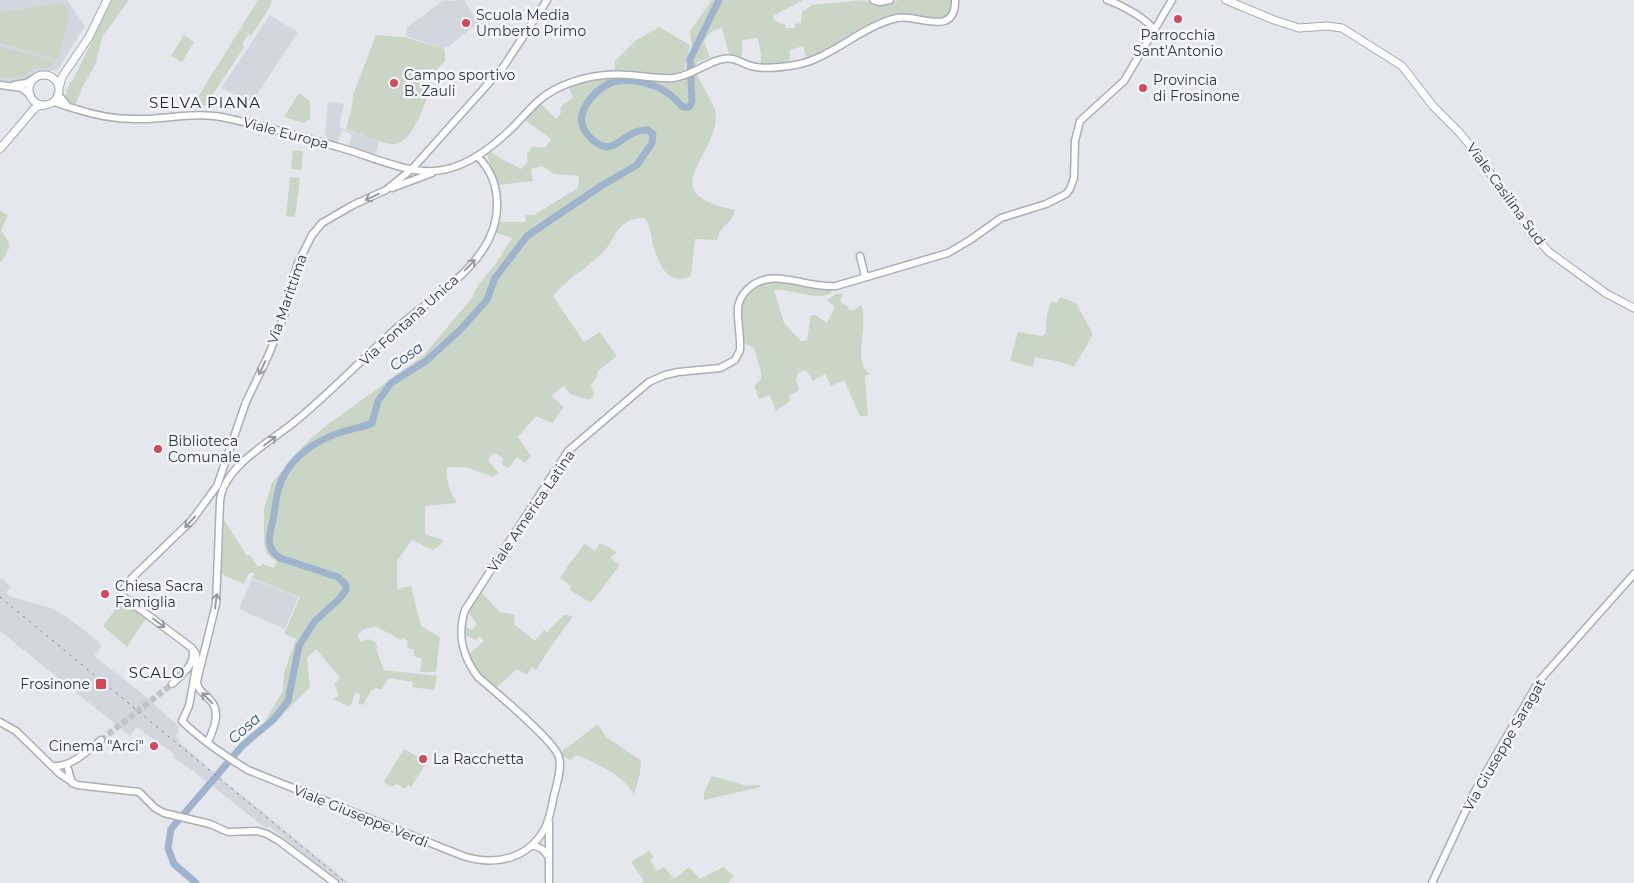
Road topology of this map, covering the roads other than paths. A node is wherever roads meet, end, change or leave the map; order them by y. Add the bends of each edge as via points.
1 (107, 0) edge
2 (547, 0) edge
3 (873, 0) edge
4 (890, 0) edge
5 (955, 0) edge
6 (1107, 0) edge
7 (1172, 0) edge
8 (1226, 0) edge
9 (1141, 18) junction
10 (1159, 22) junction
11 (1154, 31) junction
12 (66, 70) junction
13 (51, 77) junction
14 (35, 78) junction
15 (0, 85) edge
16 (8, 86) junction
17 (58, 91) junction
18 (32, 98) junction
19 (49, 103) junction
20 (69, 106) junction
21 (25, 118) junction
22 (0, 149) edge
23 (478, 156) junction
24 (412, 169) junction
25 (438, 171) junction
26 (386, 190) junction
27 (860, 256) dead end
28 (865, 276) junction
29 (1634, 308) edge
30 (225, 466) junction
31 (234, 471) junction
32 (210, 498) junction
33 (220, 501) junction
34 (1634, 574) edge
35 (192, 648) junction
36 (203, 650) junction
37 (196, 658) junction
38 (190, 665) junction
39 (172, 684) tunnel mouth
40 (0, 722) edge
41 (101, 740) tunnel mouth
42 (208, 742) junction
43 (52, 766) junction
44 (66, 767) junction
45 (60, 774) junction
46 (72, 783) junction
47 (550, 813) junction
48 (541, 835) junction
49 (549, 840) junction
50 (533, 844) junction
51 (548, 857) junction
52 (335, 883) edge
53 (549, 883) edge
54 (1432, 883) edge

1 - 12 main road
2 - 24 main road, Via Marittima via 504,66
3 - 4 main road
5 - 23 main road via 952,14 944,21 935,23 906,17 892,19 808,62 795,65 758,68 729,58 676,78 606,74 583,79 540,98 513,127
6 - 9 main road
7 - 10 main road, Viale America Latina
8 - 29 main road, Viale Casilina Sud via 1293,27 1334,26 1350,32 1402,66 1477,154 1530,231 1549,252 1607,294
9 - 10 main road
9 - 11 main road
10 - 11 main road, Viale America Latina
11 - 28 main road, Viale America Latina via 1124,81 1080,121 1075,141 1074,178 1066,194 1001,218 948,253
12 - 13 main road
12 - 17 main road
13 - 14 main road
13 - 17 main road via 56,81
14 - 16 main road
14 - 18 main road via 30,86
15 - 16 main road
16 - 18 main road via 24,89
17 - 19 main road
17 - 20 main road
18 - 19 main road via 39,104
18 - 21 main road via 32,106
19 - 20 main road, Viale Europa
19 - 21 main road via 38,106
20 - 24 main road, Viale Europa via 124,119 225,117
21 - 22 main road
23 - 25 main road
31 -> 23 main road, Via Fontana Unica via 323,399 391,333 451,284 479,256 495,223 497,201 492,176
24 - 25 main road, Viale Europa
24 - 26 main road, Via Marittima
25 - 26 main road
26 -> 30 main road, Via Marittima via 322,224 309,239 297,265 285,313 246,402
27 - 28 main road
28 - 47 main road, Viale America Latina via 828,286 782,278 760,281 750,287 739,302 740,350 735,360 720,368 678,372 648,382 588,432 568,451 465,610 461,636 471,667 554,746 559,757
30 - 31 main road via 227,471
30 - 32 main road, Via Marittima
31 - 33 main road, Via Fontana Unica via 222,489
32 - 33 main road via 216,497
32 -> 35 main road, Via Marittima via 175,538 132,578 121,594
36 -> 33 main road via 216,604
34 - 54 main road, Via Giuseppe Saragat via 1539,681 1474,793
35 - 36 main road via 197,652
35 - 37 main road
35 - 38 main road
36 - 37 main road
42 -> 36 main road via 216,716 212,702 197,684
37 - 38 main road
37 - 42 main road, Viale Giuseppe Verdi via 189,706 182,721
38 - 39 main road
40 - 43 main road via 16,731
41 - 44 main road
42 - 50 main road, Viale Giuseppe Verdi via 248,770 449,852 494,862 520,855
43 - 44 main road
43 - 45 main road
44 - 45 main road
44 - 46 main road
45 - 46 main road
46 - 52 main road via 139,792 164,813 228,832 258,831 272,836
47 - 48 main road, Viale America Latina
47 - 49 main road
48 - 49 main road
48 - 50 main road, Viale America Latina
49 - 51 main road
50 - 51 main road
51 - 53 main road

